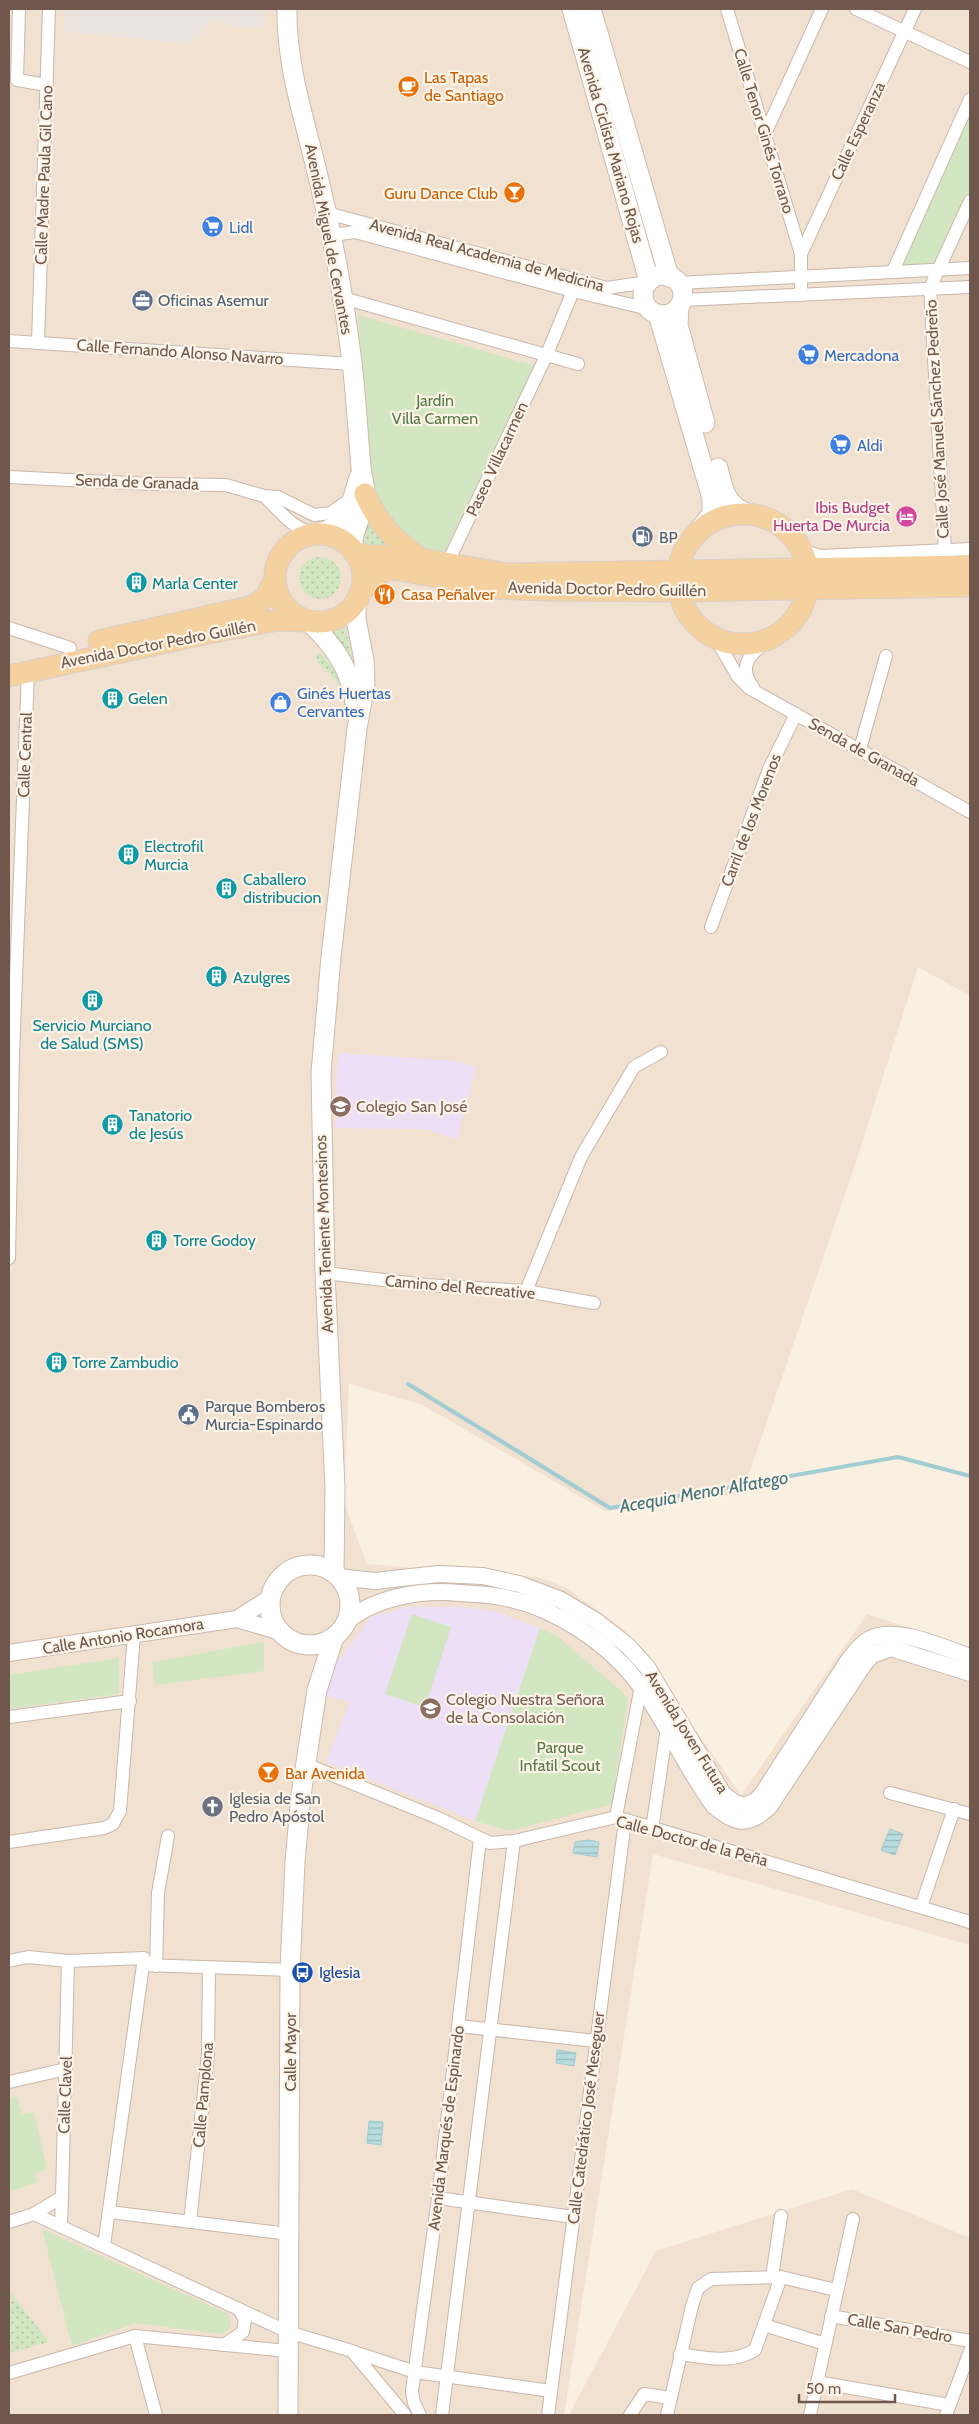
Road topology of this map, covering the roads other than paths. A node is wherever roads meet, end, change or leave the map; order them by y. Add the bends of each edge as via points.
1 (20, 9) edge
2 (49, 9) edge
3 (287, 9) edge
4 (572, 9) edge
5 (591, 9) edge
6 (727, 9) edge
7 (822, 9) edge
8 (856, 9) edge
9 (915, 9) edge
10 (904, 31) junction
11 (970, 62) edge
12 (47, 85) junction
13 (970, 99) edge
14 (764, 136) junction
15 (970, 201) edge
16 (327, 213) junction
17 (332, 235) junction
18 (800, 254) junction
19 (970, 268) edge
20 (939, 270) junction
21 (893, 271) junction
22 (802, 276) junction
23 (649, 281) junction
24 (970, 287) edge
25 (930, 288) junction
26 (904, 289) junction
27 (573, 291) junction
28 (677, 292) junction
29 (801, 294) junction
30 (343, 298) junction
31 (654, 312) junction
32 (9, 341) edge
33 (38, 342) junction
34 (547, 354) junction
35 (352, 364) junction
36 (578, 364) dead end
37 (9, 477) edge
38 (359, 494) junction
39 (264, 496) junction
40 (749, 514) junction
41 (698, 531) junction
42 (316, 534) junction
43 (790, 534) junction
44 (970, 549) edge
45 (945, 550) junction
46 (354, 552) junction
47 (420, 558) junction
48 (448, 564) junction
49 (970, 566) edge
50 (807, 579) junction
51 (274, 581) junction
52 (678, 581) junction
53 (970, 586) edge
54 (358, 598) junction
55 (308, 621) junction
56 (9, 628) edge
57 (702, 629) junction
58 (772, 637) junction
59 (70, 648) junction
60 (886, 656) dead end
61 (9, 660) edge
62 (18, 673) edge
63 (757, 693) junction
64 (796, 714) junction
65 (357, 729) junction
66 (860, 748) junction
67 (970, 812) edge
68 (711, 927) dead end
69 (661, 1052) dead end
70 (10, 1113) edge
71 (9, 1198) edge
72 (9, 1226) edge
73 (9, 1258) edge
74 (325, 1272) junction
75 (526, 1292) junction
76 (594, 1303) dead end
77 (334, 1530) junction
78 (312, 1565) junction
79 (336, 1575) junction
80 (271, 1597) junction
81 (237, 1619) junction
82 (346, 1622) junction
83 (280, 1632) junction
84 (134, 1635) junction
85 (334, 1637) junction
86 (303, 1644) junction
87 (9, 1653) edge
88 (970, 1657) edge
89 (970, 1672) edge
90 (640, 1686) junction
91 (317, 1690) junction
92 (130, 1700) junction
93 (9, 1717) edge
94 (667, 1728) junction
95 (305, 1764) junction
96 (890, 1793) dead end
97 (954, 1809) junction
98 (970, 1814) edge
99 (620, 1819) junction
100 (652, 1829) junction
101 (168, 1836) dead end
102 (480, 1839) junction
103 (9, 1842) edge
104 (514, 1842) junction
105 (921, 1907) junction
106 (970, 1922) edge
107 (9, 1961) edge
108 (68, 1961) junction
109 (150, 1966) junction
110 (209, 1968) junction
111 (290, 1970) junction
112 (459, 2026) junction
113 (491, 2030) junction
114 (596, 2041) junction
115 (66, 2069) junction
116 (9, 2082) edge
117 (62, 2197) junction
118 (438, 2198) junction
119 (470, 2203) junction
120 (110, 2212) junction
121 (34, 2214) junction
122 (781, 2216) dead end
123 (573, 2217) junction
124 (853, 2219) dead end
125 (9, 2222) edge
126 (190, 2222) junction
127 (61, 2226) junction
128 (289, 2234) junction
129 (104, 2246) junction
130 (776, 2277) junction
131 (836, 2290) junction
132 (240, 2309) junction
133 (831, 2316) junction
134 (764, 2325) junction
135 (288, 2332) junction
136 (135, 2336) junction
137 (970, 2341) edge
138 (825, 2344) junction
139 (224, 2345) junction
140 (970, 2350) edge
141 (288, 2351) junction
142 (352, 2351) junction
143 (680, 2354) junction
144 (415, 2372) junction
145 (9, 2373) edge
146 (448, 2378) junction
147 (817, 2382) junction
148 (552, 2391) junction
149 (670, 2398) junction
150 (947, 2410) edge
151 (156, 2415) edge
152 (288, 2415) edge
153 (405, 2415) edge
154 (420, 2415) edge
155 (442, 2415) edge
156 (548, 2415) edge
157 (630, 2415) edge
158 (667, 2415) edge
159 (810, 2415) edge

1 - 12 street via 17,80
2 - 12 street, Calle Madre Paula Gil Cano
3 - 16 main road, Avenida Miguel de Cervantes via 292,65
4 - 23 main road, Avenida Ciclista Mariano Rojas
5 - 28 main road, Avenida Ciclista Mariano Rojas
6 - 14 street, Calle Tenor Ginés Torrano
7 - 14 street
8 - 10 street
9 - 10 street, Calle Esperanza
10 - 11 street
10 - 18 street, Calle Esperanza
12 - 33 street, Calle Madre Paula Gil Cano
13 - 21 street
14 - 18 street, Calle Tenor Ginés Torrano
15 - 20 street
16 - 17 main road, Avenida Miguel de Cervantes
16 - 23 street, Avenida Real Academia de Medicina via 607,288
17 - 27 street, Avenida Real Academia de Medicina via 354,232
17 - 30 main road, Avenida Miguel de Cervantes
18 - 22 street, Calle Tenor Ginés Torrano
19 - 20 street
20 - 21 street
20 - 25 street
21 - 22 street
21 - 26 street
22 - 28 street
22 - 29 street, Calle Tenor Ginés Torrano
23 - 28 main road via 659,276
23 - 31 main road via 643,295
24 - 25 street
25 - 26 street
25 - 45 street, Calle José Manuel Sánchez Pedreño
26 - 29 street
27 - 31 street, Avenida Real Academia de Medicina
27 - 34 street, Paseo Villacarmen
28 - 29 street
28 - 31 main road via 670,313
28 - 40 main road, Avenida Ciclista Mariano Rojas via 678,325 724,492 734,506
30 - 34 street
30 - 35 main road, Avenida Miguel de Cervantes
31 - 41 main road via 712,498 712,514
32 - 33 street, Calle Fernando Alonso Navarro
33 - 35 street, Calle Fernando Alonso Navarro
34 - 36 street
34 - 48 street, Paseo Villacarmen
35 - 38 main road, Avenida Miguel de Cervantes via 361,470
37 - 39 street, Senda de Granada via 226,485
38 - 39 street, Senda de Granada via 339,509 321,515 307,513 278,497
38 - 42 main road via 334,528
38 - 46 main road, Avenida Miguel de Cervantes via 363,510 353,539
38 - 47 main road via 387,531
39 - 42 street via 291,524
40 - 41 main road via 724,516
40 - 43 main road via 773,521
41 - 52 main road via 686,545 679,562
42 - 46 main road via 333,536
42 - 51 main road via 289,546 278,562
43 - 45 street via 808,552 820,556
43 - 50 main road via 802,550
44 - 45 street
46 - 47 main road, Avenida Doctor Pedro Guillén via 368,556 396,554
46 - 54 main road via 363,577
47 - 48 main road, Avenida Doctor Pedro Guillén
48 - 52 main road, Avenida Doctor Pedro Guillén via 506,574 591,574
49 - 50 main road
50 - 52 main road
50 - 53 main road
50 - 58 main road via 804,600 795,618
51 - 55 main road via 285,607
51 - 59 main road, Avenida Doctor Pedro Guillén via 266,598 254,606
52 - 54 main road, Avenida Doctor Pedro Guillén via 494,588 396,569 376,575
52 - 57 main road via 689,616
54 - 55 main road via 339,618 324,622
54 - 65 main road, Avenida Teniente Montesinos via 356,619 365,672
55 - 62 main road, Avenida Doctor Pedro Guillén via 286,619
55 - 65 main road, Avenida Teniente Montesinos via 344,662 354,694
56 - 59 street
57 - 58 main road via 718,639 736,644
57 - 63 street, Senda de Granada via 725,653 743,682
58 - 63 street via 752,653 746,663 746,676
59 - 61 main road, Avenida Doctor Pedro Guillén
60 - 66 street
62 - 70 street, Calle Central
63 - 64 street, Senda de Granada
64 - 66 street, Senda de Granada
64 - 68 street, Carril de los Morenos via 769,769
65 - 74 main road, Avenida Teniente Montesinos via 321,1073
66 - 67 street, Senda de Granada
69 - 75 street via 634,1067 581,1157
70 - 71 street, Calle Central
71 - 72 street, Calle Central
72 - 73 street, Calle Central
74 - 75 street, Camino del Recreative via 426,1285
74 - 77 main road, Avenida Teniente Montesinos
75 - 76 street, Camino del Recreative
77 - 78 main road, Avenida Teniente Montesinos via 323,1553
77 - 79 main road, Avenida Teniente Montesinos
78 - 79 main road
78 - 80 main road via 286,1573
79 - 82 main road via 344,1584 350,1603
79 - 88 street, Avenida Joven Futura via 375,1581 438,1574 483,1576 520,1584 561,1600 596,1621 628,1646 647,1667 723,1794 744,1806 756,1801 763,1793 848,1661 859,1646 871,1638 885,1633 902,1635
80 - 81 street, Calle Antonio Rocamora
80 - 83 main road via 271,1615
81 - 83 street, Calle Antonio Rocamora
81 - 84 street, Calle Antonio Rocamora
82 - 85 main road
82 - 90 street, Avenida Joven Futura via 369,1605 402,1597 447,1592 502,1597 557,1615 582,1629 624,1666
83 - 86 main road
84 - 87 street, Calle Antonio Rocamora
84 - 92 street
85 - 86 main road via 319,1644
85 - 91 main road, Calle Mayor
86 - 91 main road, Calle Mayor via 314,1666
89 - 94 street, Avenida Joven Futura via 891,1648 872,1655 769,1807 756,1820 728,1818 714,1806
90 - 94 street, Avenida Joven Futura
90 - 99 street, Calle Catedrático José Meseguer
91 - 95 main road, Calle Mayor
92 - 93 street
92 - 103 street via 120,1811 113,1824
94 - 100 street
95 - 102 street, Calle Doctor de la Peña via 438,1818
95 - 111 main road, Calle Mayor via 294,1862
96 - 97 street
97 - 98 street
97 - 105 street
99 - 100 street, Calle Doctor de la Peña
99 - 104 street, Calle Doctor de la Peña
99 - 114 street, Calle Catedrático José Meseguer
100 - 105 street, Calle Doctor de la Peña
101 - 109 street
102 - 104 street, Calle Doctor de la Peña via 498,1844
102 - 112 street, Avenida Marqués de Espinardo
104 - 113 street, Avenida Marqués de Espinardo
105 - 106 street, Calle Doctor de la Peña
107 - 108 street via 28,1957
108 - 109 street via 144,1958
108 - 115 street, Calle Clavel
109 - 110 street
109 - 120 street
110 - 111 street
110 - 126 street, Calle Pamplona via 208,2054
111 - 128 main road, Calle Mayor
112 - 113 street
112 - 118 street, Avenida Marqués de Espinardo
113 - 114 street
113 - 119 street, Avenida Marqués de Espinardo
114 - 123 street, Calle Catedrático José Meseguer
115 - 116 street
115 - 117 street, Calle Clavel
117 - 121 street
117 - 127 street, Calle Clavel
118 - 119 street
118 - 144 street, Avenida Marqués de Espinardo
119 - 123 street
119 - 146 street, Avenida Marqués de Espinardo
120 - 126 street
120 - 129 street
121 - 125 street
121 - 127 street
122 - 130 street
123 - 148 street, Calle Catedrático José Meseguer
124 - 131 street
126 - 128 street
127 - 129 street
128 - 135 main road, Calle Mayor
129 - 132 street
130 - 131 street
130 - 134 street
130 - 143 street via 711,2279 698,2288
131 - 133 street
132 - 135 street
132 - 139 street via 245,2320 243,2332
133 - 137 street, Calle San Pedro
133 - 138 street
134 - 138 street
134 - 143 street via 755,2350 744,2356 716,2360
135 - 141 main road, Calle Mayor
135 - 142 street
136 - 139 street
136 - 145 street
136 - 151 street
138 - 147 street
139 - 141 street
140 - 150 street
141 - 152 main road, Calle Mayor
142 - 144 street
142 - 153 street
143 - 149 street
144 - 146 street
144 - 154 street, Avenida Marqués de Espinardo via 412,2391
146 - 148 street
146 - 155 street, Avenida Marqués de Espinardo
147 - 150 street
147 - 159 street
148 - 156 street, Calle Catedrático José Meseguer
149 - 157 street via 644,2394
149 - 158 street

